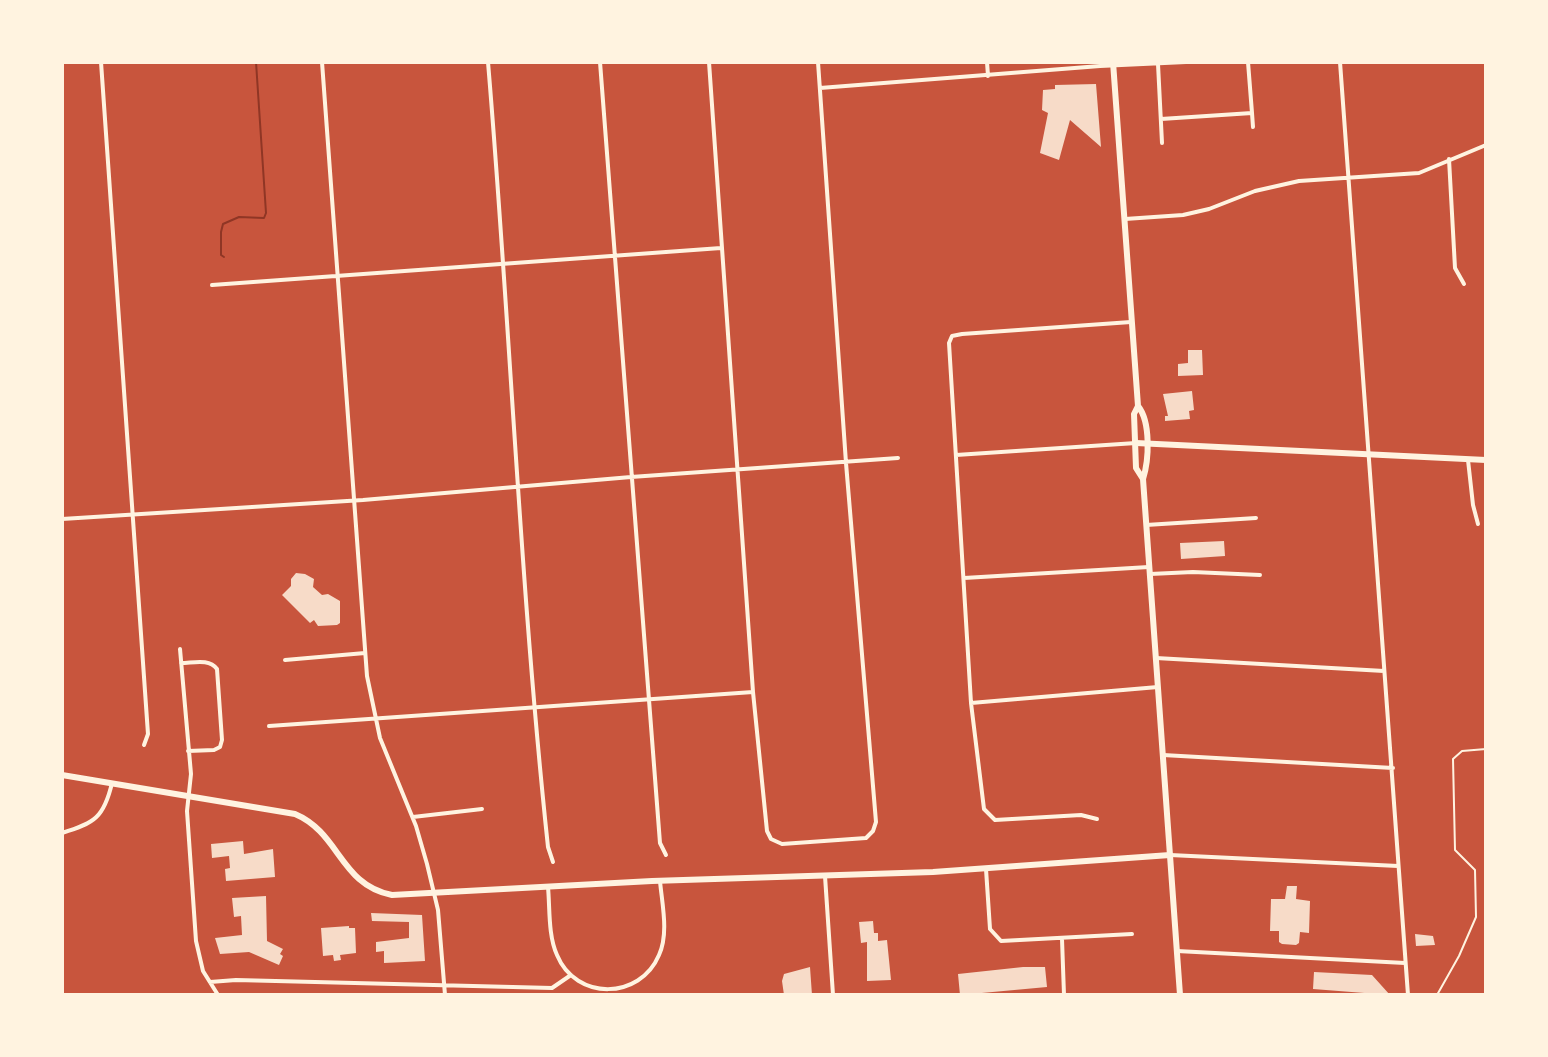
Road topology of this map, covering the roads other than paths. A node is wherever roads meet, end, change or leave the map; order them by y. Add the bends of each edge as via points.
1 (101, 62) edge
2 (322, 62) edge
3 (488, 62) edge
4 (600, 62) edge
5 (709, 62) edge
6 (818, 62) edge
7 (987, 62) edge
8 (1186, 62) edge
9 (1248, 62) edge
10 (1340, 62) edge
11 (1114, 64) edge
12 (1158, 64) edge
13 (988, 76) junction
14 (820, 88) junction
15 (1252, 113) junction
16 (1161, 119) junction
17 (1253, 127) dead end
18 (1162, 143) dead end
19 (1486, 145) edge
20 (1449, 159) junction
21 (1349, 179) junction
22 (1125, 219) junction
23 (721, 248) junction
24 (613, 255) junction
25 (505, 262) junction
26 (338, 276) junction
27 (1464, 284) dead end
28 (212, 285) dead end
29 (1132, 322) junction
30 (1138, 406) junction
31 (1136, 443) junction
32 (1146, 443) junction
33 (956, 455) junction
34 (1369, 455) junction
35 (898, 458) dead end
36 (1468, 460) junction
37 (1486, 460) edge
38 (846, 463) junction
39 (739, 470) junction
40 (631, 477) junction
41 (1143, 479) junction
42 (519, 486) junction
43 (354, 499) junction
44 (132, 515) junction
45 (1256, 518) dead end
46 (62, 519) edge
47 (1478, 524) dead end
48 (1146, 525) junction
49 (1150, 570) junction
50 (1260, 575) dead end
51 (964, 578) junction
52 (180, 649) dead end
53 (365, 653) junction
54 (1156, 658) junction
55 (285, 660) dead end
56 (181, 663) junction
57 (1384, 671) junction
58 (1158, 687) junction
59 (753, 692) junction
60 (647, 698) junction
61 (971, 703) junction
62 (532, 706) junction
63 (375, 719) junction
64 (269, 726) dead end
65 (144, 745) dead end
66 (188, 751) junction
67 (1163, 755) junction
68 (1393, 768) junction
69 (62, 775) edge
70 (112, 783) junction
71 (188, 797) junction
72 (482, 809) dead end
73 (413, 817) junction
74 (1097, 819) dead end
75 (62, 833) edge
76 (666, 855) dead end
77 (1170, 855) junction
78 (553, 862) dead end
79 (1398, 866) junction
80 (986, 869) junction
81 (825, 876) junction
82 (660, 881) junction
83 (548, 887) junction
84 (434, 894) junction
85 (1132, 934) dead end
86 (1062, 939) junction
87 (1177, 951) junction
88 (1405, 963) junction
89 (571, 975) junction
90 (210, 982) junction
91 (445, 984) junction
92 (613, 993) edge
93 (218, 995) edge
94 (445, 995) edge
95 (833, 995) edge
96 (1064, 995) edge
97 (1180, 995) edge
98 (1408, 995) edge

1 - 44 street
2 - 26 street
3 - 25 street
4 - 24 street
5 - 23 street
6 - 14 street
7 - 13 street
8 - 12 street
9 - 15 street
10 - 21 street
11 - 12 street
11 - 13 street
11 - 22 street
12 - 16 street
13 - 14 street
14 - 38 street
15 - 16 street
15 - 17 street
16 - 18 street
19 - 20 street
20 - 21 street via 1419,173
20 - 27 street via 1455,268
21 - 22 street via 1299,181 1187,214
21 - 34 street
22 - 29 street
23 - 24 street
23 - 39 street
24 - 25 street
24 - 40 street
25 - 26 street
25 - 42 street
26 - 28 street
26 - 43 street
29 - 30 street
29 - 33 street via 952,336
30 - 31 street
30 - 32 street via 1145,415
31 - 32 street
31 - 33 street
31 - 41 street via 1136,468
32 - 34 street
32 - 41 street
33 - 51 street
34 - 36 street
34 - 57 street
35 - 38 street
36 - 37 street
36 - 47 street
38 - 39 street
38 - 59 street via 876,822 866,838 782,844 771,839
39 - 40 street
39 - 59 street
40 - 42 street
40 - 60 street
41 - 48 street
42 - 43 street
42 - 62 street
43 - 44 street
43 - 53 street
44 - 46 street
44 - 65 street via 148,734
45 - 48 street
48 - 49 street
49 - 50 street
49 - 51 street
49 - 54 street
51 - 61 street
52 - 56 street
53 - 55 street
53 - 63 street
54 - 57 street
54 - 58 street
56 - 66 street
56 - 66 street via 213,663 217,669 220,747
57 - 68 street
58 - 61 street
58 - 67 street
59 - 60 street
60 - 62 street
60 - 76 street via 660,843
61 - 74 street via 989,817
62 - 63 street
62 - 78 street
63 - 64 street
63 - 73 street
66 - 71 street
67 - 68 street
67 - 77 street
68 - 79 street
69 - 70 street
70 - 71 street
70 - 75 street via 99,817
71 - 84 street via 295,814 320,830 348,870 369,888 392,895
71 - 90 street via 196,941
72 - 73 street
73 - 84 street
77 - 79 street
77 - 80 street
77 - 87 street
79 - 88 street
80 - 81 street
80 - 86 street via 990,929 996,939
81 - 82 street
81 - 95 street
82 - 83 street
82 - 92 street via 664,937 659,956 640,980
83 - 84 street
83 - 89 street via 554,949
84 - 91 street
85 - 86 street
86 - 96 street
87 - 88 street
87 - 97 street
88 - 98 street
89 - 91 street via 552,988
89 - 92 street
90 - 91 street
90 - 93 street
91 - 94 street

